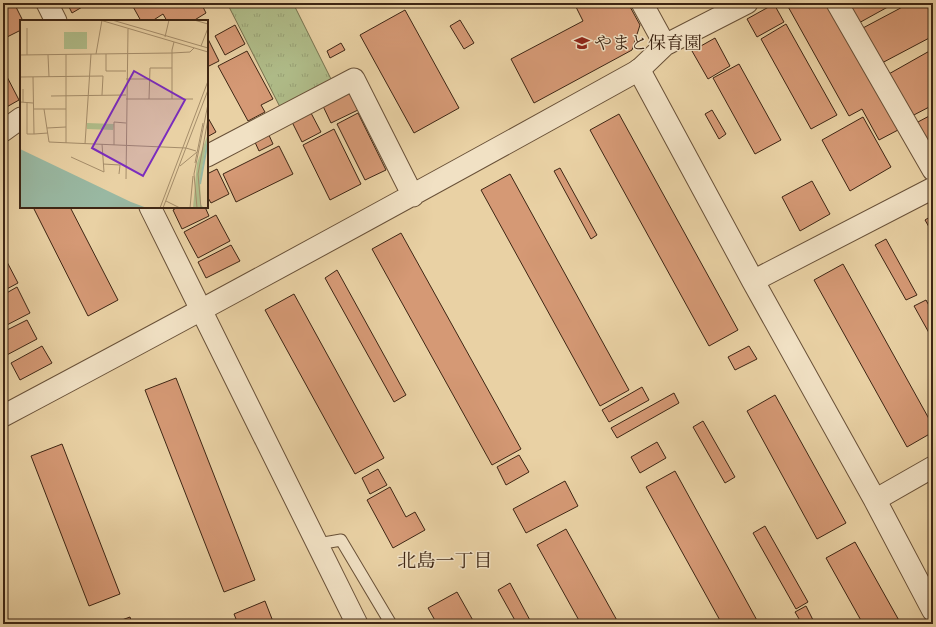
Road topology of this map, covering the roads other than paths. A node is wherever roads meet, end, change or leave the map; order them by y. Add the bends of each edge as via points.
1 (48, 3) edge
2 (642, 3) edge
3 (747, 3) edge
4 (837, 3) edge
5 (56, 20) edge
6 (665, 45) junction
7 (639, 70) junction
8 (20, 119) edge
9 (3, 130) edge
10 (208, 155) edge
11 (933, 170) edge
12 (933, 188) edge
13 (413, 196) junction
14 (151, 208) edge
15 (753, 281) junction
16 (202, 310) junction
17 (3, 416) edge
18 (933, 467) edge
19 (875, 500) junction
20 (318, 544) junction
21 (933, 610) edge
22 (357, 624) edge
23 (391, 624) edge

1 - 5 street
2 - 6 street
3 - 6 street
4 - 11 street
6 - 7 street
7 - 13 street
7 - 15 street
8 - 9 street
10 - 13 street via 354,79
12 - 15 street
13 - 16 street
14 - 16 street
15 - 19 street
16 - 17 street
16 - 20 street
18 - 19 street
19 - 21 street
20 - 22 street
20 - 23 lane via 341,540

